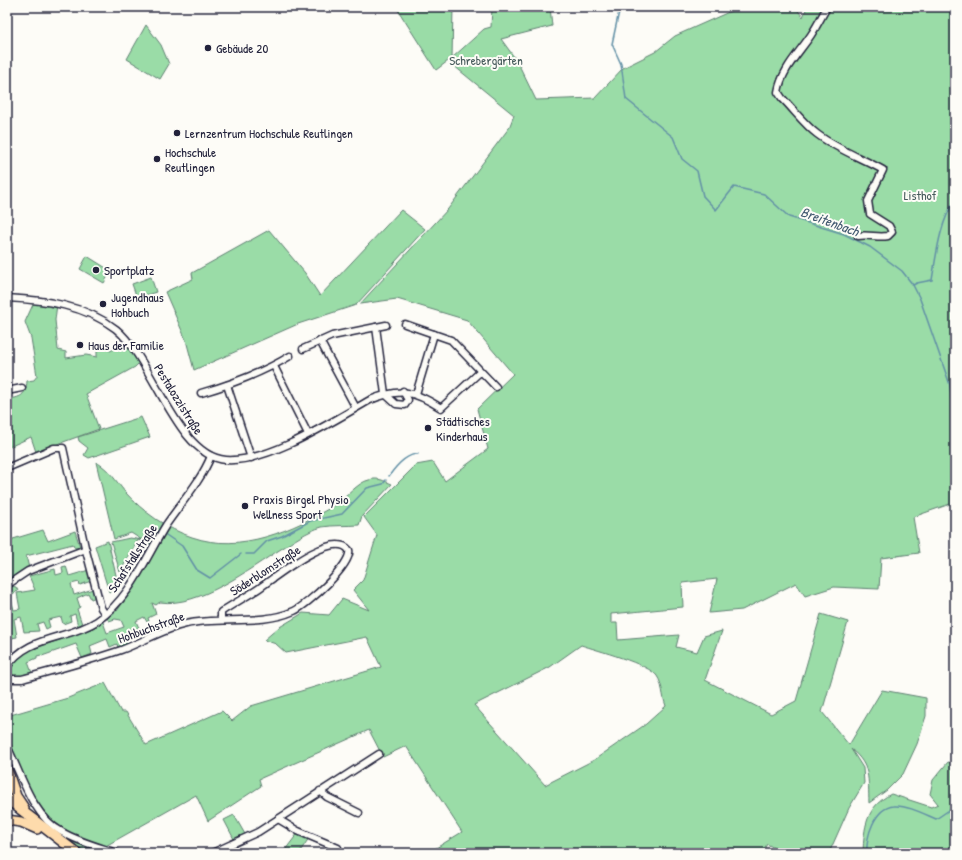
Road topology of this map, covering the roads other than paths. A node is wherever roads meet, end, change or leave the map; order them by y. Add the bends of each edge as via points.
1 (827, 7) edge
2 (858, 236) dead end
3 (7, 298) edge
4 (405, 324) dead end
5 (386, 325) dead end
6 (376, 326) junction
7 (434, 334) junction
8 (320, 341) junction
9 (303, 349) dead end
10 (290, 356) dead end
11 (274, 366) junction
12 (480, 372) junction
13 (228, 386) junction
14 (496, 387) dead end
15 (22, 388) dead end
16 (7, 391) edge
17 (403, 391) junction
18 (201, 393) dead end
19 (385, 394) junction
20 (416, 394) junction
21 (356, 408) junction
22 (308, 434) junction
23 (210, 456) junction
24 (251, 458) junction
25 (9, 465) edge
26 (86, 550) junction
27 (7, 585) edge
28 (303, 605) joint
29 (105, 614) junction
30 (221, 620) junction
31 (7, 667) edge
32 (7, 678) edge
33 (7, 746) edge
34 (379, 754) dead end
35 (7, 770) edge
36 (320, 791) junction
37 (7, 799) edge
38 (7, 805) edge
39 (359, 813) dead end
40 (33, 818) junction
41 (278, 819) junction
42 (7, 820) edge
43 (37, 829) junction
44 (338, 848) dead end
45 (65, 853) edge
46 (77, 853) edge
47 (117, 853) edge
48 (212, 853) edge

1 - 2 street via 789,66 780,82 778,92 816,134 841,150 883,170 868,201 870,214 889,226 892,232 888,236 880,237 867,234
3 - 23 street, Pestalozzistraße via 69,306 94,316 117,330 138,353 186,434 199,449
4 - 7 street
5 - 6 street
6 - 8 street
6 - 19 street
7 - 12 street via 451,340
7 - 20 street
8 - 9 street
8 - 21 street
10 - 11 street
11 - 13 street
11 - 22 street
12 - 14 street
12 - 20 street, Pestalozzistraße via 441,408
13 - 18 street
13 - 24 street
15 - 16 street
17 - 19 street, Pestalozzistraße
17 - 19 street via 408,400 405,405 400,406
17 - 20 street, Pestalozzistraße
19 - 21 street, Pestalozzistraße
21 - 22 street, Pestalozzistraße
22 - 24 street, Pestalozzistraße via 273,451
23 - 24 street, Pestalozzistraße via 225,460
23 - 29 street, Schafstallstraße via 133,581
25 - 26 street via 62,447
26 - 27 street via 28,571
26 - 29 street via 101,608
28 - 30 street, Hohbuchstraße via 290,612 264,618
28 - 30 street, Söderblomstraße via 344,566 350,555 347,548 340,545 332,546 298,560 222,611
29 - 31 street, Schafstallstraße via 86,627 25,648 14,656
30 - 32 street, Hohbuchstraße via 184,624 116,651 22,679
33 - 47 street via 28,790 49,822 71,837
34 - 36 street
35 - 40 highway via 16,796
36 - 39 street
36 - 41 street
37 - 40 highway
38 - 43 highway
40 - 46 highway
41 - 44 street via 298,831
41 - 48 street via 253,835
42 - 43 highway via 21,822
43 - 45 highway

